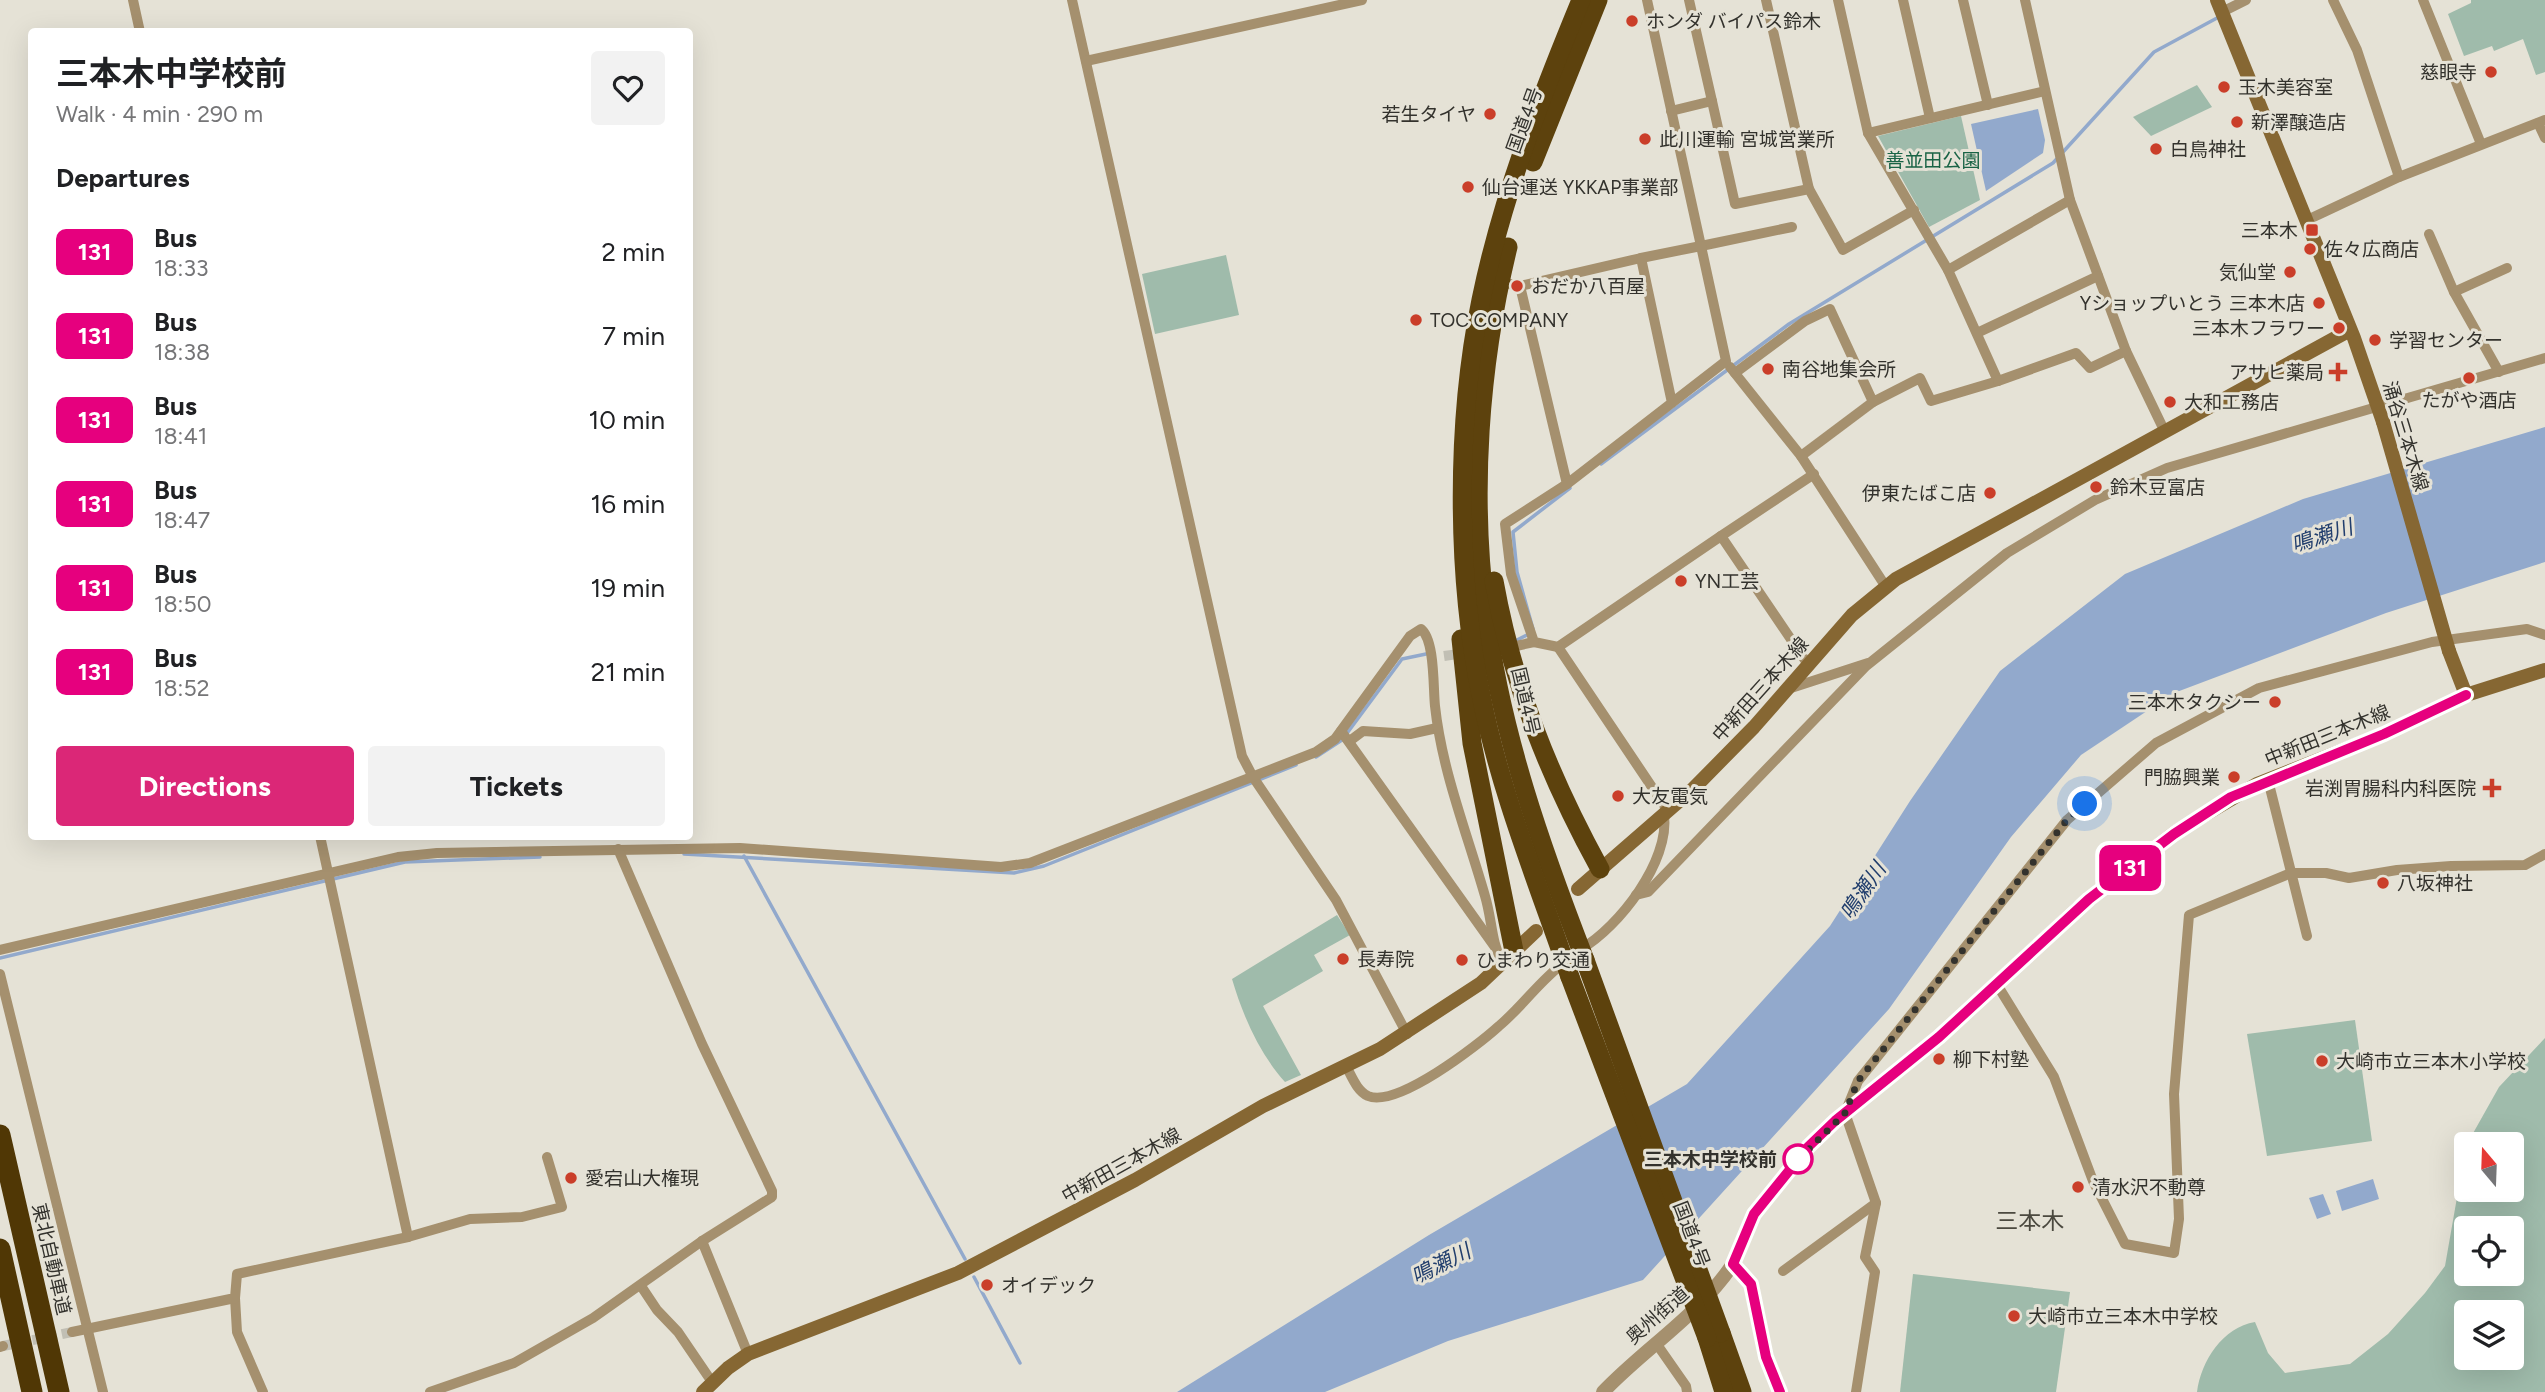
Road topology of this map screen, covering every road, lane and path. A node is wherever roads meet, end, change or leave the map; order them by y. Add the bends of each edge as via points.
1 (133, 0) edge
2 (1072, 0) edge
3 (1362, 0) edge
4 (1581, 0) edge
5 (1598, 0) edge
6 (1647, 0) edge
7 (1689, 0) edge
8 (1766, 0) edge
9 (1838, 0) edge
10 (1903, 0) edge
11 (1963, 0) edge
12 (2025, 0) edge
13 (2246, 0) edge
14 (2333, 0) edge
15 (2423, 0) edge
16 (2219, 6) edge
17 (139, 28) edge
18 (1086, 61) junction
19 (2045, 91) junction
20 (1712, 101) junction
21 (1988, 104) junction
22 (1671, 111) junction
23 (1930, 118) junction
24 (2542, 122) edge
25 (1868, 133) junction
26 (2545, 138) edge
27 (2481, 144) junction
28 (2399, 177) junction
29 (1809, 189) junction
30 (2070, 200) junction
31 (1914, 210) junction
32 (2305, 221) junction
33 (1792, 227) dead end
34 (2429, 234) dead end
35 (1701, 246) junction
36 (1641, 258) junction
37 (2507, 268) dead end
38 (1948, 270) junction
39 (2098, 276) junction
40 (1500, 282) junction
41 (1520, 286) junction
42 (2454, 292) junction
43 (2350, 330) junction
44 (1977, 333) junction
45 (2545, 350) edge
46 (2126, 351) junction
47 (2545, 358) edge
48 (2531, 362) junction
49 (1731, 368) junction
50 (2499, 372) junction
51 (1998, 381) junction
52 (1873, 402) junction
53 (1672, 403) junction
54 (2381, 415) junction
55 (2164, 430) junction
56 (1801, 456) junction
57 (1465, 458) junction
58 (1814, 474) junction
59 (1567, 484) junction
60 (1480, 515) junction
61 (1721, 536) junction
62 (1886, 587) junction
63 (2545, 635) edge
64 (1534, 642) junction
65 (1516, 646) dead end
66 (1558, 648) junction
67 (1871, 662) junction
68 (1807, 663) junction
69 (2545, 670) edge
70 (1788, 689) junction
71 (2466, 695) junction
72 (1437, 728) junction
73 (1346, 735) junction
74 (1255, 780) junction
75 (2268, 780) junction
76 (1666, 813) junction
77 (321, 840) edge
78 (619, 853) junction
79 (2545, 854) edge
80 (1600, 869) junction
81 (2291, 873) junction
82 (329, 878) junction
83 (1578, 889) dead end
84 (1636, 895) junction
85 (1536, 931) dead end
86 (2307, 936) dead end
87 (1494, 947) junction
88 (0, 950) edge
89 (1508, 957) junction
90 (1575, 962) junction
91 (0, 974) edge
92 (1996, 983) junction
93 (1407, 1034) junction
94 (1346, 1066) junction
95 (1845, 1113) junction
96 (0, 1135) edge
97 (547, 1157) dead end
98 (1876, 1203) junction
99 (408, 1237) junction
100 (702, 1241) junction
101 (0, 1249) edge
102 (1733, 1264) junction
103 (1783, 1271) dead end
104 (640, 1286) junction
105 (236, 1297) junction
106 (85, 1329) junction
107 (72, 1332) tunnel mouth
108 (1714, 1335) junction
109 (1656, 1343) junction
110 (748, 1354) junction
111 (708, 1387) edge
112 (32, 1392) edge
113 (59, 1392) edge
114 (103, 1392) edge
115 (263, 1392) edge
116 (429, 1392) edge
117 (1603, 1392) edge
118 (1687, 1392) edge
119 (1724, 1392) edge
120 (1742, 1392) edge
121 (1780, 1392) edge
122 (1856, 1392) edge

1 - 17 street
2 - 18 street
3 - 18 street
4 - 57 highway, 国道4号 via 1539,103 1485,284 1467,389
5 - 40 highway, 国道4号 via 1526,181
6 - 22 street
7 - 20 street
8 - 29 street
9 - 25 street
10 - 23 street
11 - 21 street
12 - 19 street
13 - 16 street
14 - 28 street via 2357,50
15 - 27 street
16 - 32 main road, 涌谷三本木線
18 - 74 street via 1242,756
19 - 21 street
19 - 30 street
20 - 22 street
20 - 29 street via 1735,204
21 - 23 street
22 - 35 street
23 - 25 street
24 - 26 street
24 - 27 street
25 - 31 street
27 - 28 street
28 - 32 street
29 - 31 street via 1843,250
30 - 38 street
30 - 39 street
31 - 38 street
32 - 43 main road, 涌谷三本木線
33 - 35 street
34 - 42 street
35 - 36 street
35 - 49 street
36 - 41 street
36 - 53 street
37 - 42 street
38 - 44 street
39 - 44 street
39 - 46 street
40 - 41 street
40 - 60 highway, 国道4号 via 1483,394
41 - 59 street
42 - 50 street
43 - 54 main road, 涌谷三本木線
43 - 55 main road, 中新田三本木線
44 - 51 street
45 - 48 street
46 - 51 street via 2090,368 2076,353
46 - 55 street
47 - 48 street
48 - 50 street
49 - 52 street via 1830,309
49 - 53 street
49 - 56 street
50 - 54 street
51 - 52 street via 1931,401 1920,378
52 - 56 street
53 - 59 street
54 - 67 street via 2167,468 2095,500 2007,553
54 - 71 main road, 涌谷三本木線, bridge
55 - 62 main road, 中新田三本木線
56 - 58 street
57 - 89 highway via 1455,538 1463,678
57 - 90 highway, 国道4号 via 1468,616 1480,695 1499,768
58 - 61 street
58 - 62 street
59 - 64 street via 1504,524 1511,574
60 - 80 highway via 1512,669 1556,778
60 - 90 highway, 国道4号 via 1486,615 1502,700
61 - 66 street
61 - 68 street
62 - 68 main road, 中新田三本木線
63 - 95 street via 2527,629 2432,642 2259,688 2156,743 2067,820 1858,1081
64 - 65 street
64 - 66 street
66 - 76 street
67 - 70 street
67 - 84 street via 1648,892
68 - 70 main road, 中新田三本木線
69 - 71 main road
70 - 76 main road, 中新田三本木線
71 - 75 main road, 中新田三本木線
72 - 73 street via 1410,734 1363,731
72 - 73 street via 1438,657 1421,629
72 - 87 street via 1486,900
73 - 74 street
73 - 87 street
74 - 78 street via 1048,858 1012,866 740,848
74 - 93 street via 1336,900
75 - 81 street
75 - 92 main road, 中新田三本木線 via 2231,797 2174,834 2078,908
76 - 80 main road, 中新田三本木線
76 - 84 street via 1657,855
77 - 82 street
78 - 82 street via 418,854
78 - 100 street via 772,1191 766,1202
79 - 81 street via 2525,865 2424,867 2349,878
80 - 83 main road, 中新田三本木線
81 - 86 street
81 - 92 street via 2189,915 2174,1094 2179,1219 2174,1253 2125,1244 2093,1181 2054,1077
82 - 88 street
82 - 99 street
84 - 90 street
85 - 89 main road, 中新田三本木線
87 - 89 street
89 - 93 main road, 中新田三本木線 via 1480,983
90 - 94 street via 1500,1026 1399,1094 1366,1095
90 - 108 highway, 国道4号, bridge
91 - 106 street
92 - 95 main road, 中新田三本木線 via 1939,1037
93 - 94 main road, 中新田三本木線
94 - 110 main road, 中新田三本木線 via 958,1273
95 - 98 street
95 - 102 main road, 中新田三本木線 via 1809,1146 1754,1214
96 - 113 highway, 東北自動車道
97 - 99 street via 562,1208 522,1217 470,1219
98 - 103 street
98 - 122 street via 1865,1257 1875,1272
99 - 105 street via 237,1274
100 - 104 street
100 - 110 street
101 - 112 highway
102 - 109 street, 奥州街道 via 1688,1318
102 - 121 main road via 1751,1284 1766,1357
104 - 111 street via 678,1332
104 - 116 street via 514,1363
105 - 106 street
105 - 115 street via 237,1332
106 - 107 street
106 - 114 street
108 - 119 highway, 国道4号
108 - 120 highway, 国道4号
109 - 117 street, 奥州街道
109 - 118 street
110 - 111 main road, 中新田三本木線

